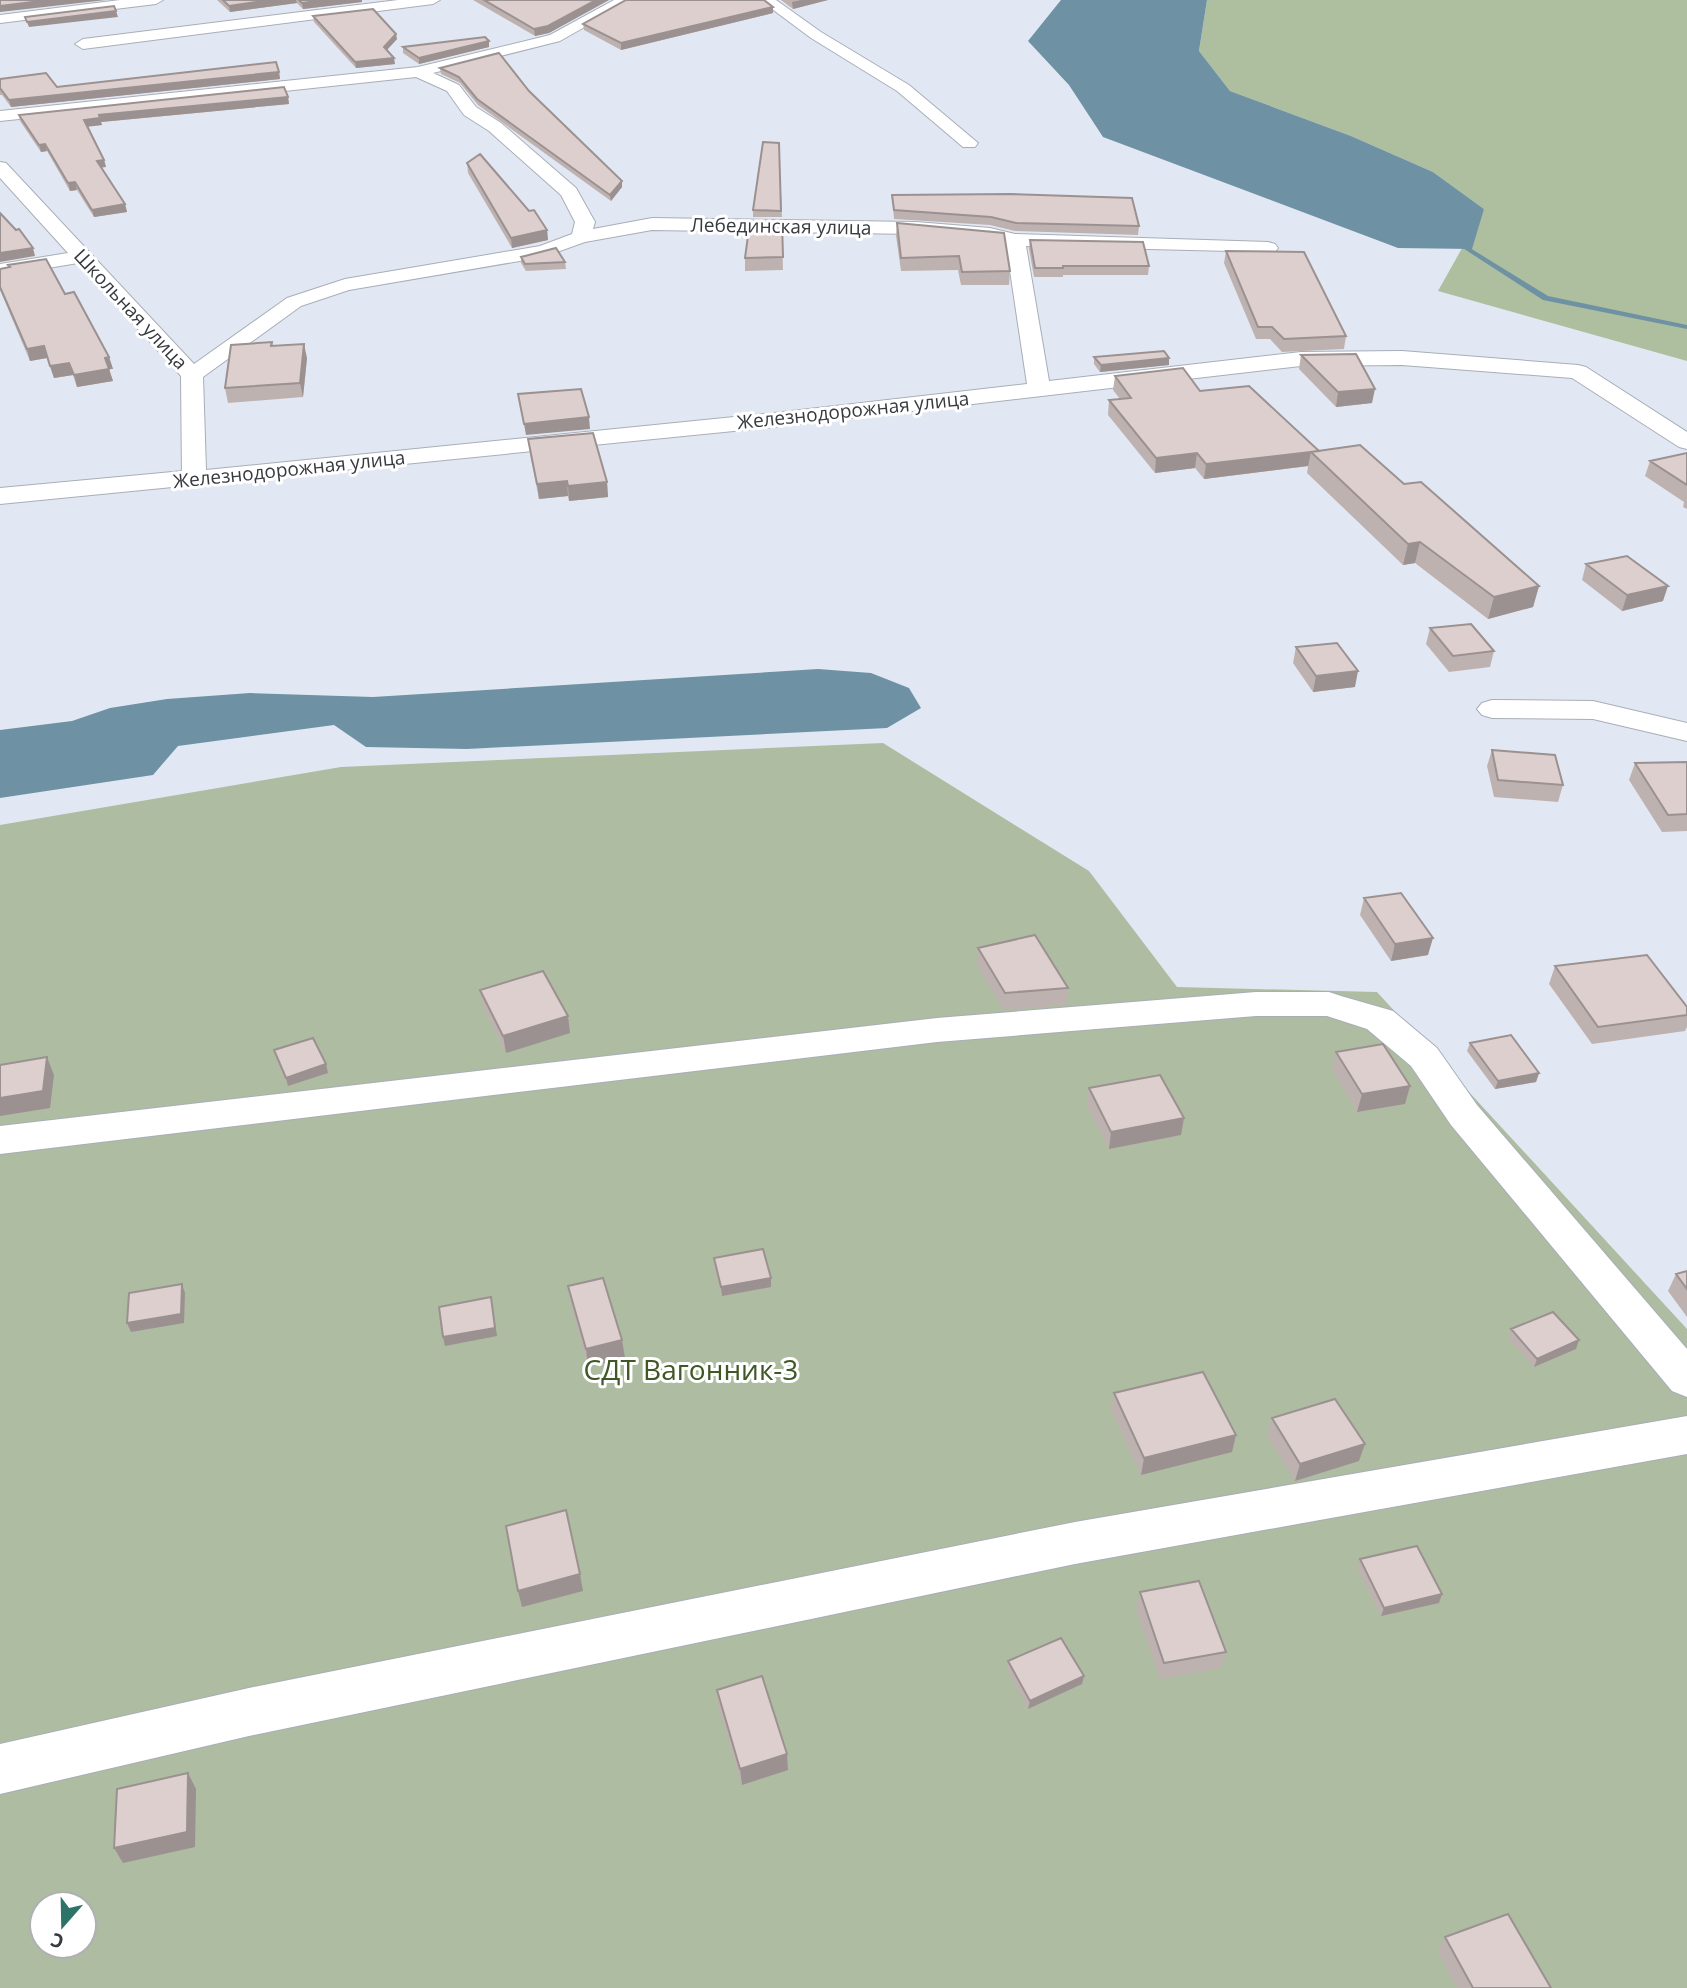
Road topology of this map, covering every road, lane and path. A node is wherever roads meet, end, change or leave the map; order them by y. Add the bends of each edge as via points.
1 (156, 0) edge
2 (433, 0) edge
3 (625, 0) edge
4 (767, 0) edge
5 (414, 1) edge
6 (0, 19) edge
7 (83, 44) dead end
8 (418, 72) junction
9 (0, 116) edge
10 (969, 143) dead end
11 (0, 167) edge
12 (581, 237) junction
13 (1015, 240) junction
14 (1268, 248) dead end
15 (84, 256) junction
16 (0, 270) edge
17 (192, 375) junction
18 (1039, 389) junction
19 (1687, 442) edge
20 (194, 478) junction
21 (0, 496) edge
22 (1492, 709) dead end
23 (1687, 732) edge
24 (0, 1140) edge
25 (1687, 1379) edge
26 (1687, 1436) edge
27 (0, 1769) edge

1 - 6 street
2 - 5 street
3 - 8 street via 555,38
4 - 10 street via 903,88
5 - 7 street
8 - 9 street
8 - 12 street via 453,88 470,111 569,192 585,222
11 - 15 street, Школьная улица
12 - 13 street, Лебединская улица via 652,224 916,228
12 - 17 street, Лебединская улица via 543,251 345,285 294,302
13 - 14 street, Лебединская улица
13 - 18 street
15 - 16 street
15 - 17 street, Школьная улица
17 - 20 street, Школьная улица
18 - 19 street, Железнодорожная улица via 1301,359 1402,358 1564,370 1578,372
18 - 20 street, Железнодорожная улица
20 - 21 street, Железнодорожная улица
22 - 23 street via 1593,710
24 - 25 street via 937,1030 1256,1004 1329,1004 1380,1020 1424,1057 1464,1115
26 - 27 street via 1075,1543 249,1712

